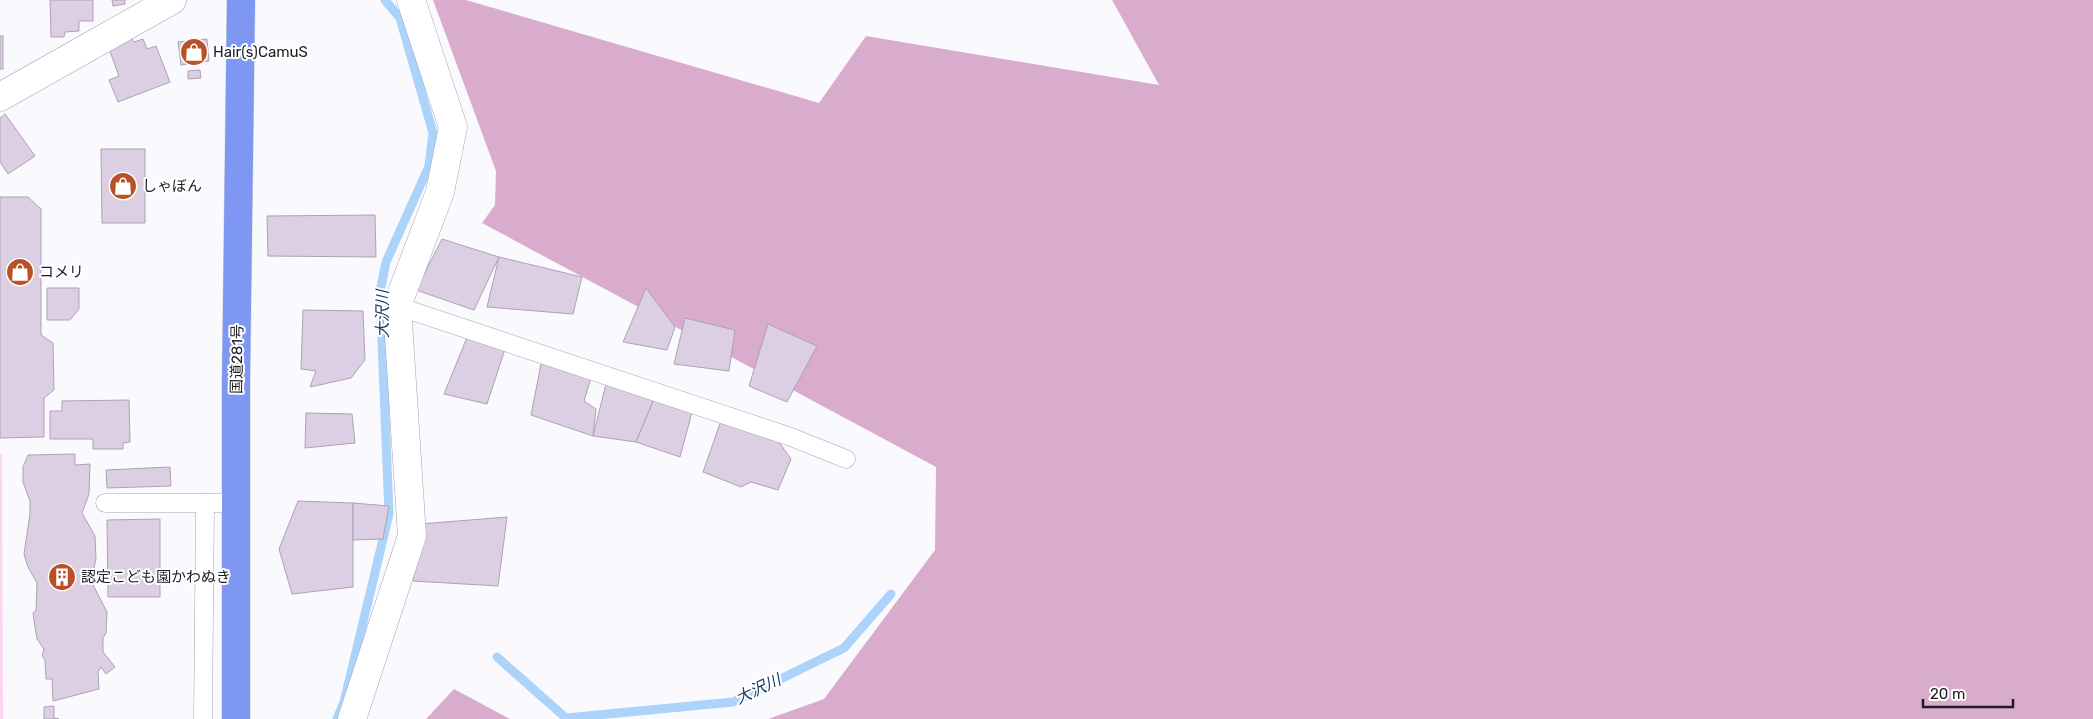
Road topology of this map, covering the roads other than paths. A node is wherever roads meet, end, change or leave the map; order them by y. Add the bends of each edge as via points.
1 (172, 0) edge
2 (241, 0) edge
3 (411, 0) edge
4 (0, 97) edge
5 (397, 306) junction
6 (846, 459) dead end
7 (105, 503) dead end
8 (205, 503) junction
9 (236, 503) junction
10 (203, 719) edge
11 (236, 719) edge
12 (352, 719) edge

1 - 4 street
2 - 9 highway, 国道281号
3 - 5 street via 453,127 440,192
5 - 6 lane
5 - 12 street via 412,536
7 - 8 lane
8 - 9 lane
8 - 10 lane
9 - 11 highway, 国道281号

